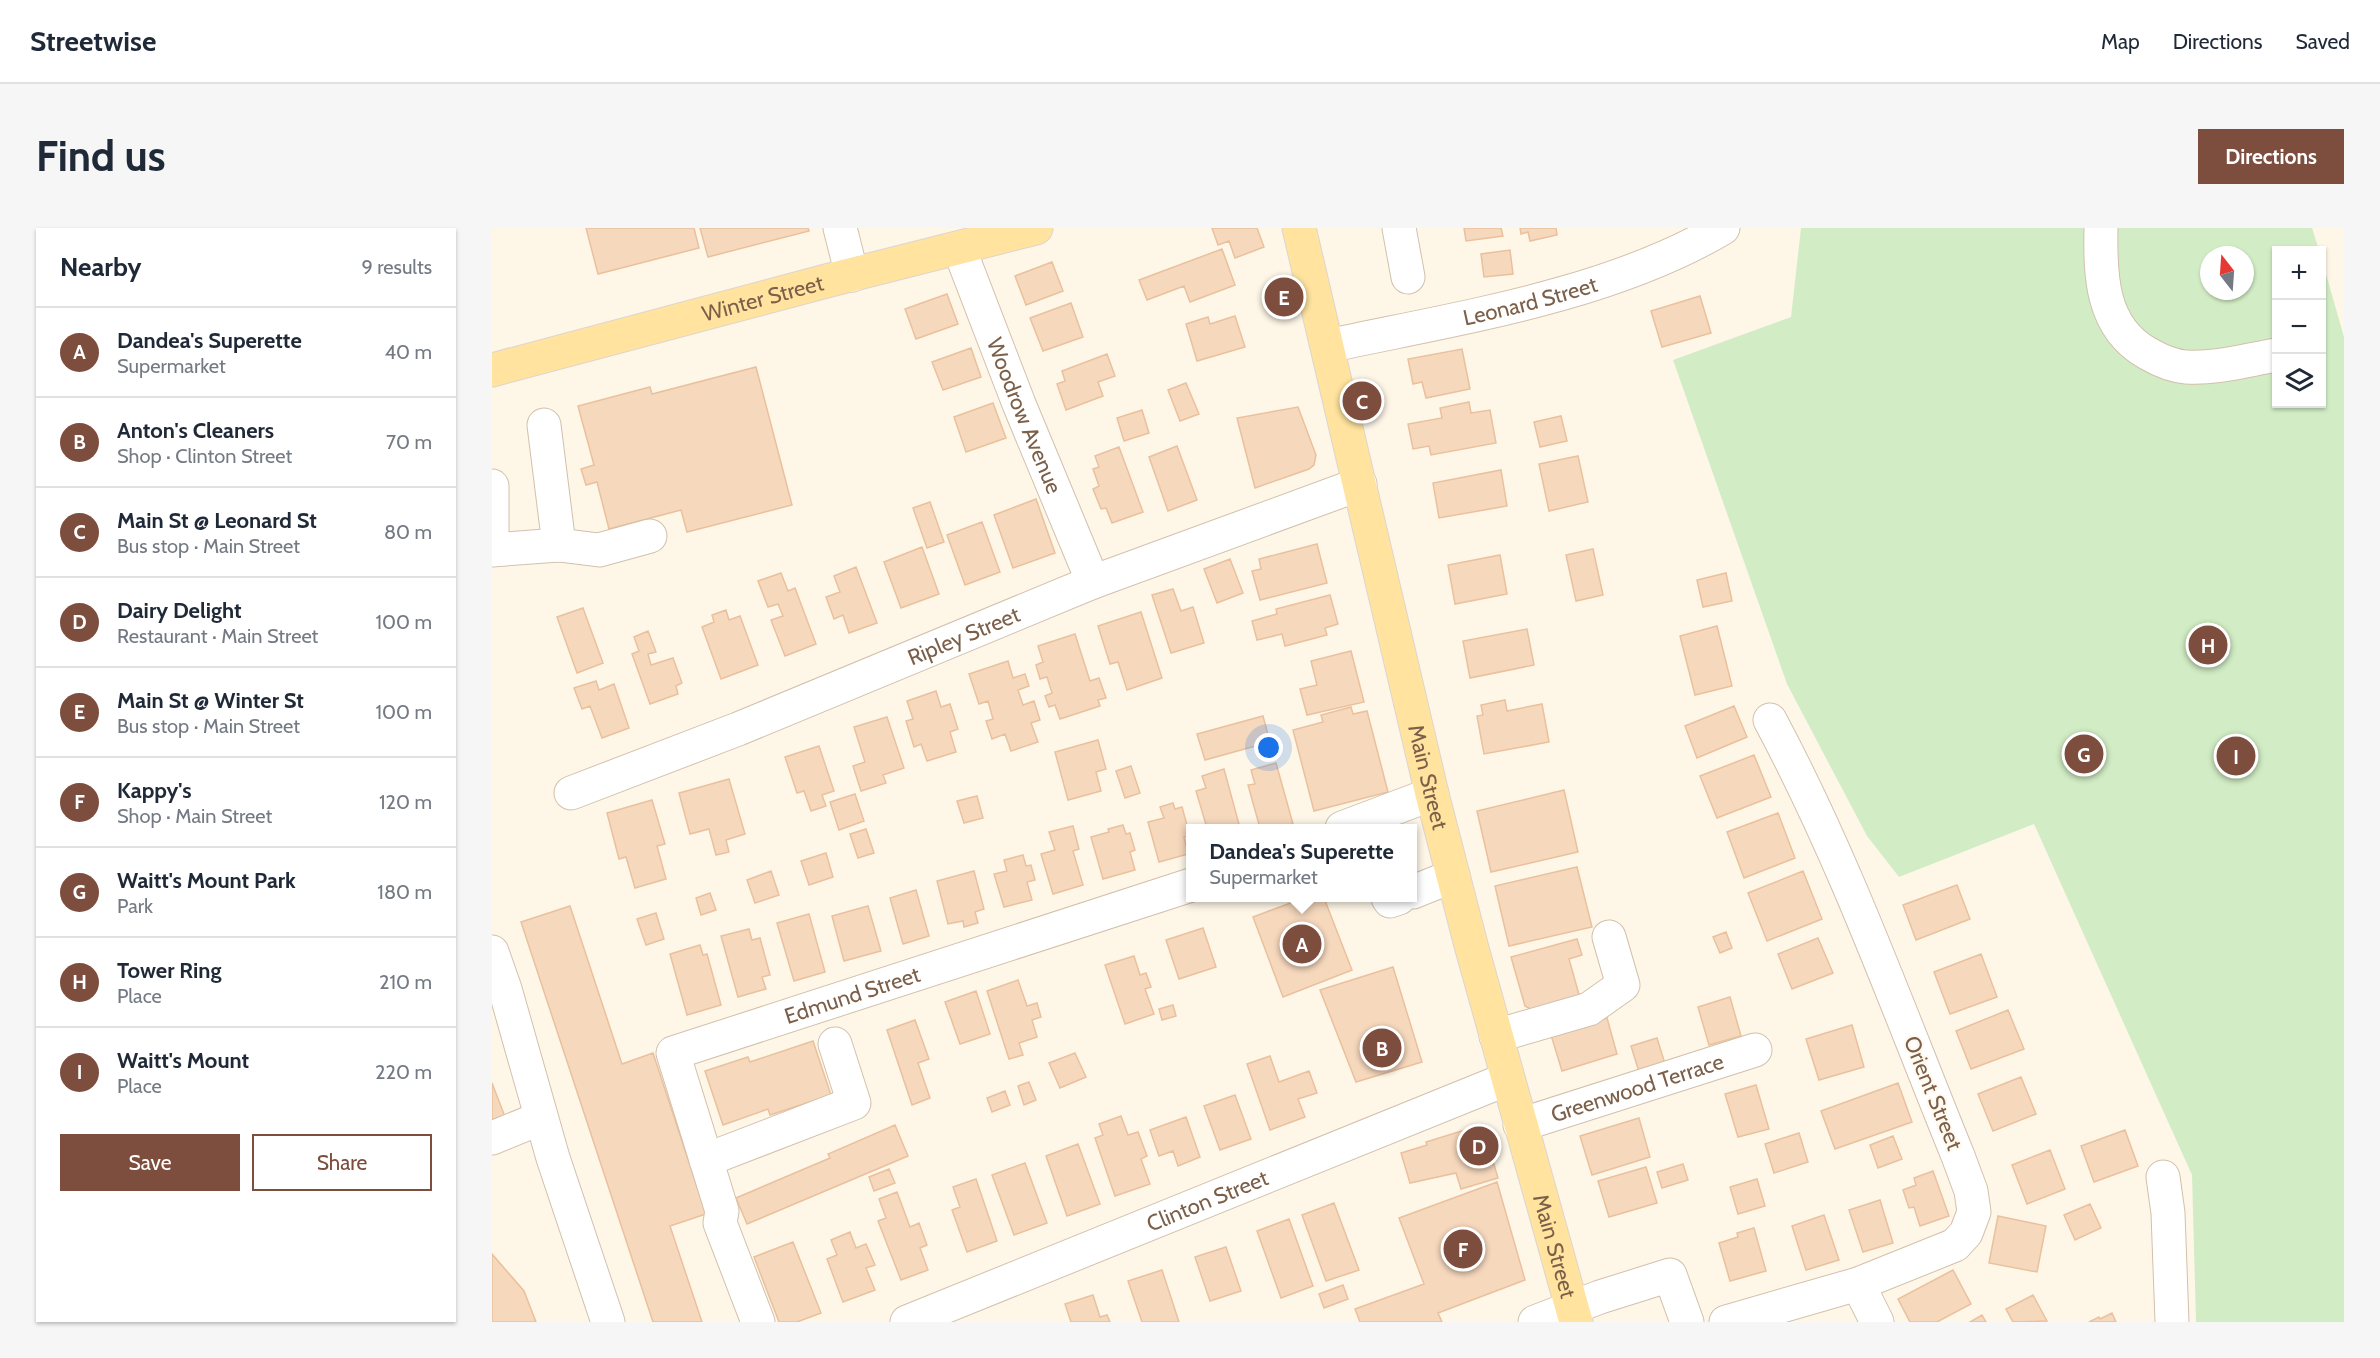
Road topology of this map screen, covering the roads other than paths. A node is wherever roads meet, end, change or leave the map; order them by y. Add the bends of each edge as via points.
1 (840, 228) edge
2 (1036, 228) edge
3 (1299, 228) edge
4 (1399, 228) edge
5 (1722, 228) edge
6 (2101, 228) edge
7 (959, 248) junction
8 (852, 275) junction
9 (1408, 277) dead end
10 (1328, 346) junction
11 (2272, 356) edge
12 (492, 370) edge
13 (544, 425) dead end
14 (1360, 484) junction
15 (492, 486) edge
16 (650, 536) dead end
17 (492, 540) edge
18 (559, 545) junction
19 (492, 550) edge
20 (1093, 582) junction
21 (1770, 720) dead end
22 (571, 793) dead end
23 (1432, 794) junction
24 (1359, 824) edge
25 (1454, 876) junction
26 (1186, 887) edge
27 (1417, 890) edge
28 (1609, 937) dead end
29 (492, 952) edge
30 (1496, 1036) junction
31 (836, 1044) dead end
32 (1755, 1050) dead end
33 (1507, 1079) junction
34 (541, 1119) junction
35 (1520, 1125) junction
36 (492, 1138) edge
37 (706, 1160) junction
38 (2163, 1177) dead end
39 (1858, 1284) junction
40 (1573, 1314) edge
41 (608, 1322) edge
42 (758, 1322) edge
43 (907, 1322) edge
44 (1536, 1322) edge
45 (1687, 1322) edge
46 (1726, 1322) edge
47 (1877, 1322) edge
48 (2172, 1322) edge

1 - 8 street
2 - 7 main road, Winter Street
3 - 10 main road, Main Street
4 - 9 street
5 - 10 street, Leonard Street via 1644,265 1568,291
6 - 11 street via 2100,266 2108,306 2122,331 2142,351 2187,367
7 - 8 main road, Winter Street
7 - 20 street, Woodrow Avenue
8 - 12 main road, Winter Street
10 - 14 main road, Main Street
13 - 18 street
14 - 20 street, Ripley Street
14 - 23 main road, Main Street
15 - 17 street
16 - 18 street via 599,550
18 - 19 street
20 - 22 street, Ripley Street via 738,729
21 - 39 street, Orient Street via 1847,878 1974,1205 1971,1225 1955,1245
23 - 24 street
23 - 25 main road, Main Street
25 - 27 street
25 - 30 main road, Main Street
26 - 37 street, Edmund Street via 673,1053
28 - 30 street via 1623,985 1589,1009
29 - 34 street
30 - 33 main road, Main Street
31 - 37 street via 854,1103
32 - 35 street, Greenwood Terrace
33 - 35 main road, Main Street
33 - 43 street, Clinton Street
34 - 36 street
34 - 41 street
35 - 40 main road, Main Street
37 - 42 street, Edmund Street via 722,1211 720,1223
38 - 48 street
39 - 46 street, Orient Street
39 - 47 street
40 - 44 street
40 - 45 street via 1670,1275

